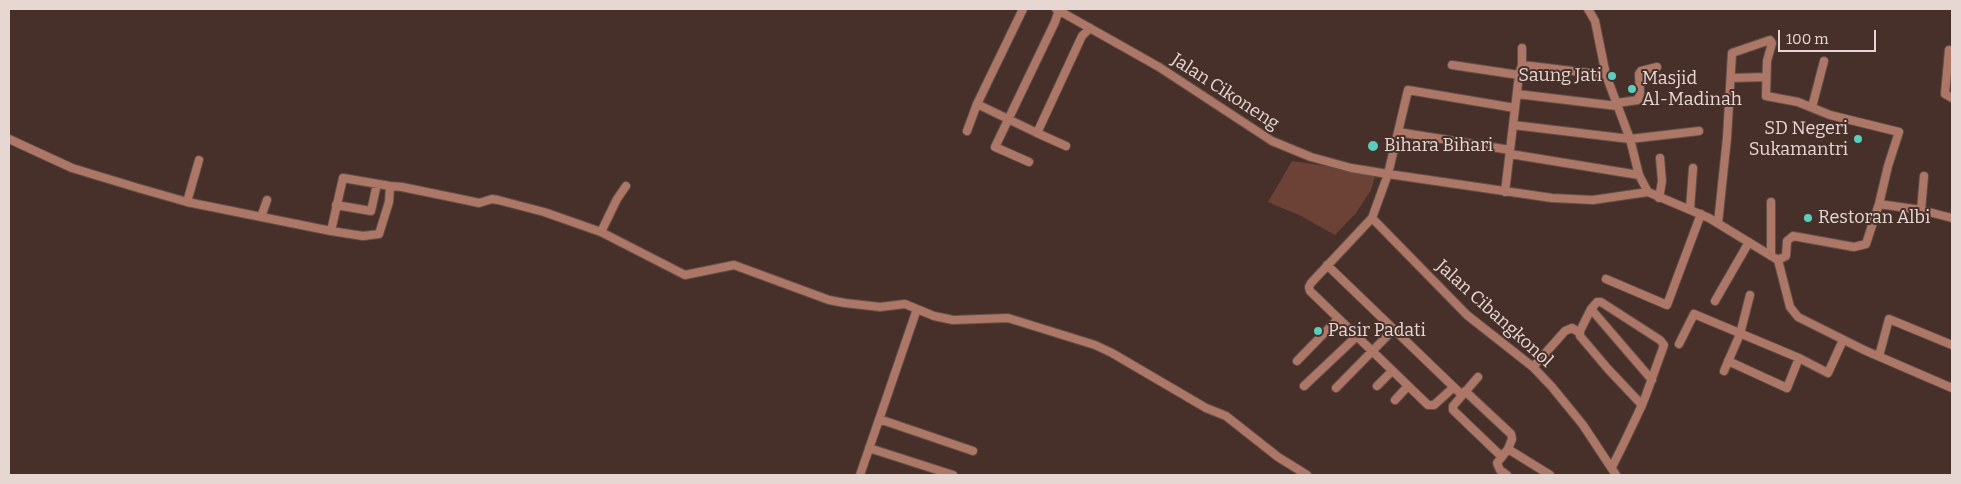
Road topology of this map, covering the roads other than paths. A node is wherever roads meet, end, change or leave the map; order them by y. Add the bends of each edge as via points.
1 (1023, 9) edge
2 (1058, 9) edge
3 (1588, 9) edge
4 (1090, 28) junction
5 (1522, 48) dead end
6 (1949, 50) dead end
7 (1824, 61) dead end
8 (1522, 65) junction
9 (1452, 66) dead end
10 (1657, 68) dead end
11 (1519, 75) junction
12 (1606, 75) junction
13 (1766, 77) junction
14 (1731, 78) junction
15 (1517, 94) junction
16 (1952, 98) edge
17 (977, 104) junction
18 (1617, 105) junction
19 (1812, 107) junction
20 (1515, 108) junction
21 (1008, 119) junction
22 (1512, 125) junction
23 (967, 131) dead end
24 (1698, 131) dead end
25 (1398, 132) junction
26 (1037, 134) junction
27 (9, 139) edge
28 (1630, 139) junction
29 (1066, 146) dead end
30 (1510, 152) junction
31 (1660, 158) dead end
32 (199, 160) dead end
33 (1029, 162) dead end
34 (1693, 168) dead end
35 (1388, 174) junction
36 (1639, 175) junction
37 (1924, 176) dead end
38 (377, 184) junction
39 (390, 186) junction
40 (626, 186) dead end
41 (1505, 189) junction
42 (1648, 192) junction
43 (1659, 198) junction
44 (267, 200) dead end
45 (187, 202) junction
46 (1771, 202) dead end
47 (336, 204) junction
48 (1879, 204) junction
49 (1690, 209) junction
50 (1920, 210) junction
51 (1701, 214) junction
52 (261, 217) junction
53 (1372, 218) junction
54 (1952, 218) edge
55 (1718, 223) junction
56 (331, 231) junction
57 (601, 232) junction
58 (1749, 242) junction
59 (1770, 256) junction
60 (1778, 260) junction
61 (1327, 265) junction
62 (1606, 279) dead end
63 (1750, 295) dead end
64 (1714, 301) dead end
65 (917, 308) junction
66 (1591, 309) junction
67 (1338, 319) junction
68 (1393, 330) junction
69 (1580, 333) junction
70 (1740, 334) junction
71 (1357, 336) junction
72 (1843, 340) junction
73 (1679, 344) dead end
74 (1952, 345) edge
75 (1373, 352) junction
76 (1879, 356) junction
77 (1798, 358) junction
78 (1297, 361) dead end
79 (1728, 361) junction
80 (1533, 367) junction
81 (1392, 371) junction
82 (1724, 371) dead end
83 (1478, 377) dead end
84 (1652, 380) junction
85 (1304, 386) dead end
86 (1377, 386) dead end
87 (1408, 386) junction
88 (1454, 387) junction
89 (1336, 388) dead end
90 (1952, 388) edge
91 (1464, 393) junction
92 (1395, 400) dead end
93 (1642, 405) junction
94 (879, 419) junction
95 (869, 448) junction
96 (1508, 449) junction
97 (973, 451) dead end
98 (1502, 457) junction
99 (1612, 467) junction
100 (860, 475) edge
101 (952, 475) edge
102 (1307, 475) edge
103 (1507, 475) edge
104 (1550, 475) edge
105 (1616, 475) edge

1 - 17 street
2 - 4 street, Jalan Cikoneng
2 - 21 street via 1055,22
3 - 12 street via 1595,21
4 - 26 street via 1082,36
4 - 35 street, Jalan Cikoneng via 1159,67 1272,141 1311,157
5 - 8 street
6 - 16 street via 1945,92
7 - 19 street
8 - 11 street
8 - 12 street
9 - 11 street
10 - 18 street via 1639,74 1638,100
11 - 15 street
12 - 18 street
13 - 14 street
13 - 14 street via 1770,40 1732,53
13 - 19 street via 1766,96
14 - 55 street
15 - 18 street
15 - 20 street
17 - 21 street
17 - 23 street
18 - 28 street
19 - 48 street via 1830,115 1899,132
20 - 22 street
20 - 25 street via 1408,90
21 - 26 street
21 - 33 street via 995,147
22 - 28 street
22 - 30 street
24 - 28 street
25 - 30 street
25 - 35 street
26 - 29 street
27 - 45 street via 72,168
28 - 36 street
30 - 36 street
30 - 41 street
31 - 43 street via 1662,181
32 - 45 street
34 - 49 street
35 - 41 street, Jalan Cikoneng
35 - 53 street
36 - 42 street
37 - 50 street
38 - 39 street
38 - 47 street via 343,178
38 - 47 street via 371,211
39 - 56 street via 389,202 379,234 362,236
39 - 57 street via 470,201 498,200
40 - 57 street
41 - 42 street, Jalan Cikoneng via 1575,200
42 - 43 street
43 - 49 street
44 - 52 street
45 - 52 street
46 - 59 street
47 - 56 street
48 - 50 street
48 - 60 street via 1868,242 1864,245 1854,247 1792,236 1786,256
49 - 51 street
50 - 54 street
51 - 55 street
51 - 62 street via 1667,305
52 - 56 street
53 - 61 street
53 - 80 street, Jalan Cibangkonol via 1467,315
55 - 58 street
57 - 65 street via 685,275 734,265 829,300 870,307 905,304
58 - 59 street
58 - 64 street
59 - 60 street
60 - 72 street via 1794,313
61 - 67 street via 1309,287
61 - 68 street
63 - 70 street
65 - 94 street
65 - 102 street via 953,320 1008,318 1112,353 1206,408 1226,416 1278,457
66 - 69 street
66 - 84 street
66 - 84 street via 1597,302 1602,302 1662,342 1664,348
67 - 71 street
67 - 78 street
68 - 75 street
68 - 88 street
69 - 80 street via 1572,328 1565,331
69 - 93 street
70 - 73 street via 1694,314
70 - 77 street
70 - 79 street
71 - 75 street
71 - 85 street
72 - 76 street
72 - 77 street via 1828,373
74 - 76 street via 1889,319
75 - 81 street
75 - 89 street
76 - 90 street
77 - 79 street via 1788,388
79 - 82 street
80 - 99 street, Jalan Cibangkonol via 1583,425
81 - 86 street
81 - 87 street
83 - 91 street
84 - 93 street
87 - 88 street via 1432,406
87 - 92 street
88 - 91 street
91 - 96 street via 1509,432 1512,439
91 - 98 street via 1453,406 1454,412
93 - 99 street
94 - 95 street
94 - 97 street
95 - 100 street
95 - 101 street
96 - 98 street
96 - 104 street
98 - 103 street via 1497,466
99 - 105 street, Jalan Cibangkonol

